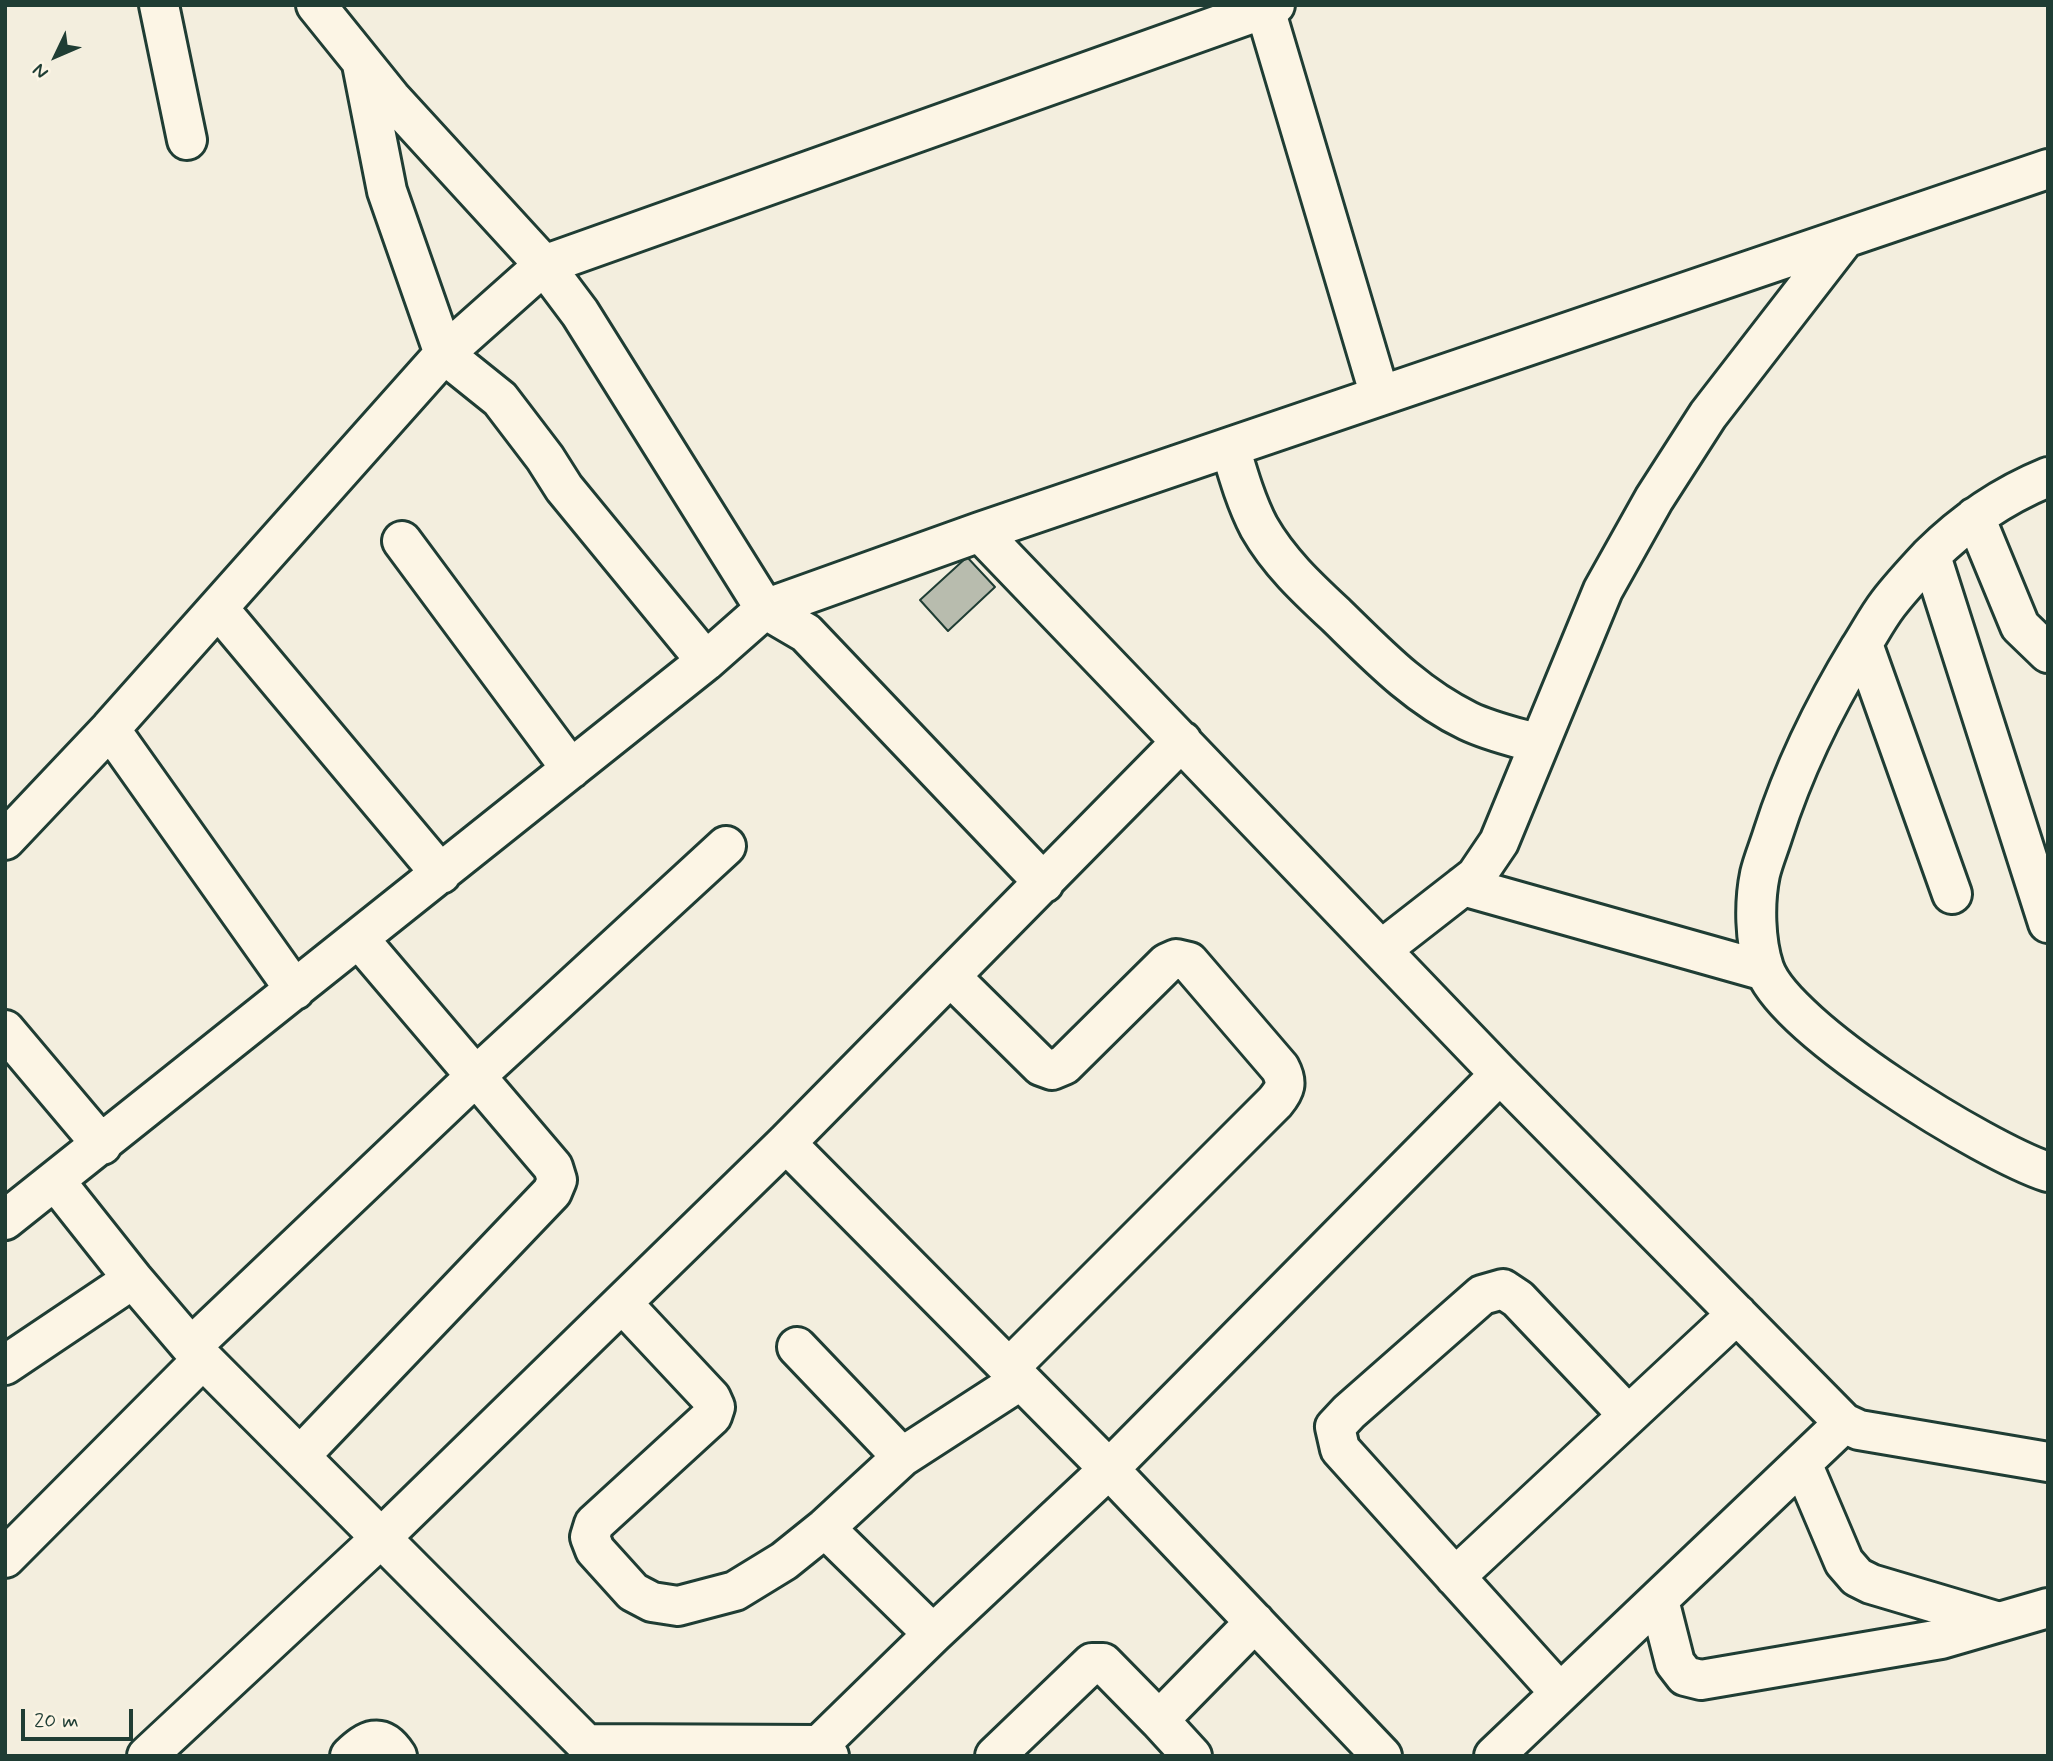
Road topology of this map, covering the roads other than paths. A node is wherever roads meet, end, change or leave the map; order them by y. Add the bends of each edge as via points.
1 (159, 5) edge
2 (316, 5) edge
3 (1270, 7) edge
4 (361, 61) junction
5 (187, 140) dead end
6 (2048, 169) edge
7 (1845, 238) junction
8 (544, 265) junction
9 (444, 354) junction
10 (1380, 396) junction
11 (1230, 447) junction
12 (2048, 477) edge
13 (1975, 517) junction
14 (980, 533) junction
15 (402, 541) dead end
16 (1931, 556) junction
17 (218, 608) junction
18 (765, 609) junction
19 (1863, 644) junction
20 (2048, 653) edge
21 (706, 661) junction
22 (110, 729) junction
23 (1182, 741) junction
24 (1539, 744) junction
25 (571, 769) junction
26 (5, 840) edge
27 (726, 846) dead end
28 (441, 874) junction
29 (1044, 883) junction
30 (1463, 886) junction
31 (1952, 894) dead end
32 (2048, 923) edge
33 (359, 939) junction
34 (1381, 950) junction
35 (1765, 971) junction
36 (951, 976) junction
37 (295, 990) junction
38 (5, 1030) edge
39 (477, 1074) junction
40 (1500, 1074) junction
41 (786, 1143) junction
42 (102, 1145) junction
43 (2048, 1172) edge
44 (56, 1182) junction
45 (5, 1220) edge
46 (133, 1279) junction
47 (622, 1303) junction
48 (1737, 1314) junction
49 (797, 1347) dead end
50 (197, 1353) junction
51 (5, 1365) edge
52 (1015, 1374) junction
53 (1628, 1415) junction
54 (1844, 1423) junction
55 (300, 1456) junction
56 (902, 1457) junction
57 (2048, 1462) edge
58 (1802, 1463) junction
59 (1109, 1468) junction
60 (825, 1528) junction
61 (382, 1537) junction
62 (5, 1558) edge
63 (1455, 1577) junction
64 (1659, 1600) junction
65 (2048, 1608) edge
66 (1255, 1622) junction
67 (1999, 1622) junction
68 (933, 1634) junction
69 (1560, 1693) junction
70 (1159, 1720) junction
71 (593, 1750) edge
72 (819, 1752) edge
73 (147, 1756) edge
74 (350, 1756) edge
75 (397, 1756) edge
76 (995, 1756) edge
77 (1192, 1756) edge
78 (1382, 1756) edge
79 (1494, 1756) edge

1 - 5 street
2 - 4 street
3 - 8 street
3 - 10 street
4 - 8 street
4 - 9 street via 387,191
6 - 7 street
7 - 10 street
7 - 24 street via 1708,415 1654,499 1603,590
8 - 9 street
8 - 18 street via 580,313
9 - 17 street
9 - 21 street via 500,399 564,488
10 - 11 street
11 - 14 street
11 - 24 street via 1247,499 1271,547 1391,669 1423,695 1469,722
12 - 13 street
13 - 16 street
13 - 20 street via 2020,625
14 - 18 street
14 - 23 street
15 - 25 street
16 - 19 street via 1888,604
16 - 32 street
17 - 22 street
17 - 28 street
18 - 21 street
18 - 29 street via 806,633
19 - 31 street
19 - 35 street via 1830,697 1787,791 1760,876 1756,938
21 - 25 street
22 - 26 street
22 - 37 street
23 - 29 street
23 - 34 street
24 - 30 street via 1499,842 1476,876
25 - 28 street
27 - 39 street
28 - 33 street
29 - 36 street
30 - 34 street
30 - 35 street
33 - 37 street
33 - 39 street
34 - 40 street
35 - 43 street via 1775,989 1823,1037 1899,1091 1979,1140
36 - 41 street
36 - 52 street via 1041,1066 1052,1070 1065,1065 1167,963 1177,959 1189,962 1286,1079 1275,1102
37 - 42 street
38 - 42 street
39 - 50 street
39 - 55 street via 553,1167 557,1180 552,1192
40 - 48 street
40 - 59 street
41 - 47 street
41 - 52 street
42 - 44 street
44 - 45 street
44 - 46 street
46 - 50 street
46 - 51 street
47 - 60 street via 715,1407 712,1416 594,1524 590,1537 595,1550 634,1592 652,1602 678,1606 735,1591
47 - 61 street
48 - 53 street
48 - 54 street
49 - 56 street
50 - 55 street
50 - 62 street
52 - 56 street
52 - 59 street
53 - 63 street
53 - 63 street via 1518,1298 1503,1289 1482,1295 1349,1412 1335,1427 1340,1448
54 - 57 street via 1860,1430
54 - 58 street
55 - 61 street
56 - 60 street
58 - 64 street
58 - 67 street via 1844,1562 1857,1577
59 - 66 street
59 - 68 street
60 - 68 street
61 - 71 street
61 - 73 street
63 - 69 street
64 - 67 street via 1675,1662 1685,1676 1701,1680 1930,1641
64 - 69 street
65 - 67 street
66 - 70 street
66 - 78 street
68 - 72 street
69 - 79 street
70 - 76 street via 1098,1661
70 - 77 street
71 - 72 street
74 - 75 street via 365,1742 377,1740

